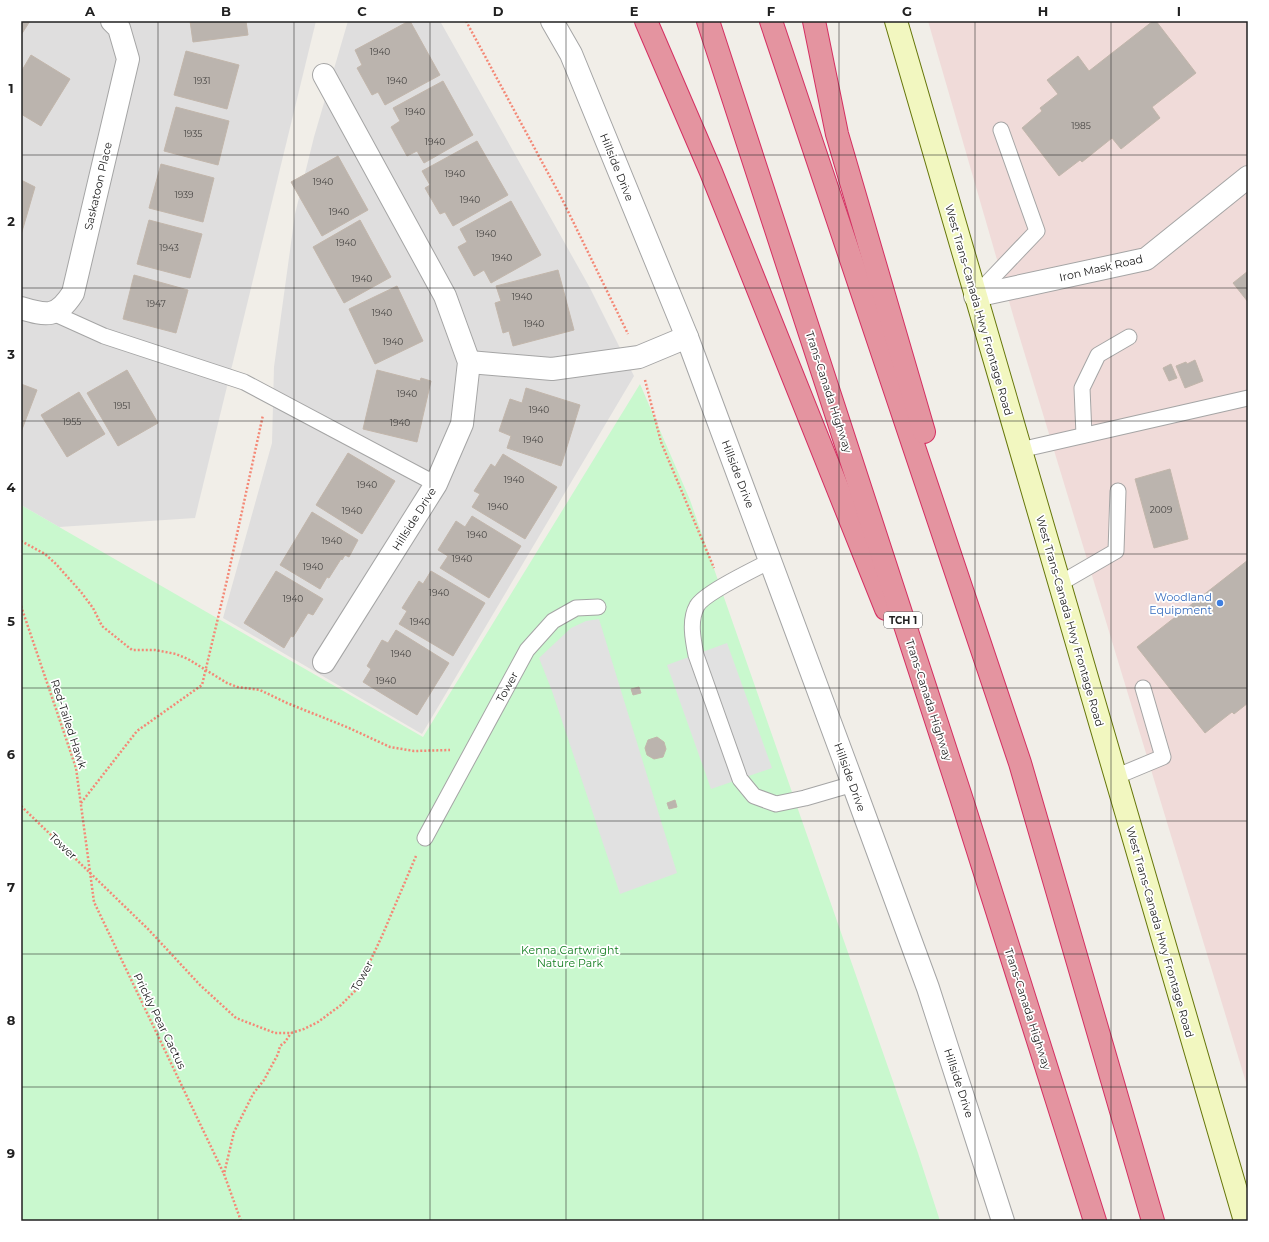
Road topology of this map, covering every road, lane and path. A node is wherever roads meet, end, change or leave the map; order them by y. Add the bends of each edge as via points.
1 (112, 21) edge
2 (466, 21) edge
3 (552, 21) edge
4 (646, 21) edge
5 (708, 21) edge
6 (771, 21) edge
7 (814, 21) edge
8 (896, 21) edge
9 (324, 75) dead end
10 (1001, 130) dead end
11 (1248, 177) edge
12 (975, 296) junction
13 (21, 308) edge
14 (53, 313) junction
15 (1129, 337) dead end
16 (686, 338) junction
17 (639, 357) junction
18 (469, 362) junction
19 (268, 394) junction
20 (1248, 398) edge
21 (1084, 435) junction
22 (1020, 450) junction
23 (436, 484) junction
24 (1118, 492) dead end
25 (21, 541) edge
26 (770, 561) junction
27 (1059, 584) junction
28 (722, 587) junction
29 (21, 606) edge
30 (598, 607) dead end
31 (324, 662) dead end
32 (205, 670) junction
33 (1143, 688) dead end
34 (480, 735) junction
35 (1020, 763) junction
36 (1115, 777) junction
37 (853, 784) junction
38 (961, 798) junction
39 (81, 804) junction
40 (21, 806) edge
41 (425, 838) joint
42 (90, 873) junction
43 (291, 1033) junction
44 (224, 1174) junction
45 (241, 1221) edge
46 (1003, 1221) edge
47 (1095, 1221) edge
48 (1153, 1221) edge
49 (1245, 1221) edge

1 - 14 street, Saskatoon Place via 119,28 128,59 73,293 65,305
2 - 17 path via 562,199
3 - 16 street, Hillside Drive via 571,54
4 - 38 highway via 714,180
5 - 38 highway, Trans-Canada Highway / TCH 1
6 - 35 highway
7 - 35 highway via 837,134
8 - 12 street, West Trans-Canada Hwy Frontage Road
9 - 18 street, Hillside Drive via 446,296
10 - 12 lane via 1037,231
11 - 12 street, Iron Mask Road via 1146,259
12 - 22 street, West Trans-Canada Hwy Frontage Road
13 - 14 street via 36,313
14 - 19 lane via 104,336 244,382
15 - 21 lane via 1098,355 1082,388
16 - 17 street
16 - 26 street, Hillside Drive
17 - 18 street via 552,369
17 - 28 path via 660,442
18 - 23 street, Hillside Drive via 462,424
19 - 23 lane
19 - 32 path
20 - 21 lane
21 - 22 lane
22 - 27 street, West Trans-Canada Hwy Frontage Road
23 - 31 street, Hillside Drive
24 - 27 lane via 1116,551
25 - 32 path via 45,554 56,564 93,608 102,626 132,650 155,650 176,654
26 - 28 lane
26 - 37 street, Hillside Drive
27 - 36 street, West Trans-Canada Hwy Frontage Road
28 - 37 lane via 704,598 697,606 692,624 693,640 740,779 754,796 776,804
29 - 39 path, Red-Tailed Hawk via 76,768
30 - 34 lane, Tower via 576,608 553,621 526,651
32 - 34 path via 227,683 260,690 390,747 428,752 452,750
32 - 39 path via 202,685 137,731
33 - 36 lane via 1163,757
34 - 41 lane, Tower
35 - 48 highway
36 - 49 street, West Trans-Canada Hwy Frontage Road
37 - 46 street, Hillside Drive via 928,988
38 - 47 highway, Trans-Canada Highway / TCH 1
39 - 42 path, Red-Tailed Hawk
40 - 42 path, Tower
41 - 43 path, Tower via 357,989 318,1022
42 - 43 path, Tower via 236,1018 275,1033
42 - 44 path, Prickly Pear Cactus via 94,902
43 - 44 path via 280,1046 278,1054 253,1094 234,1132
44 - 45 path, Prickly Pear Cactus

